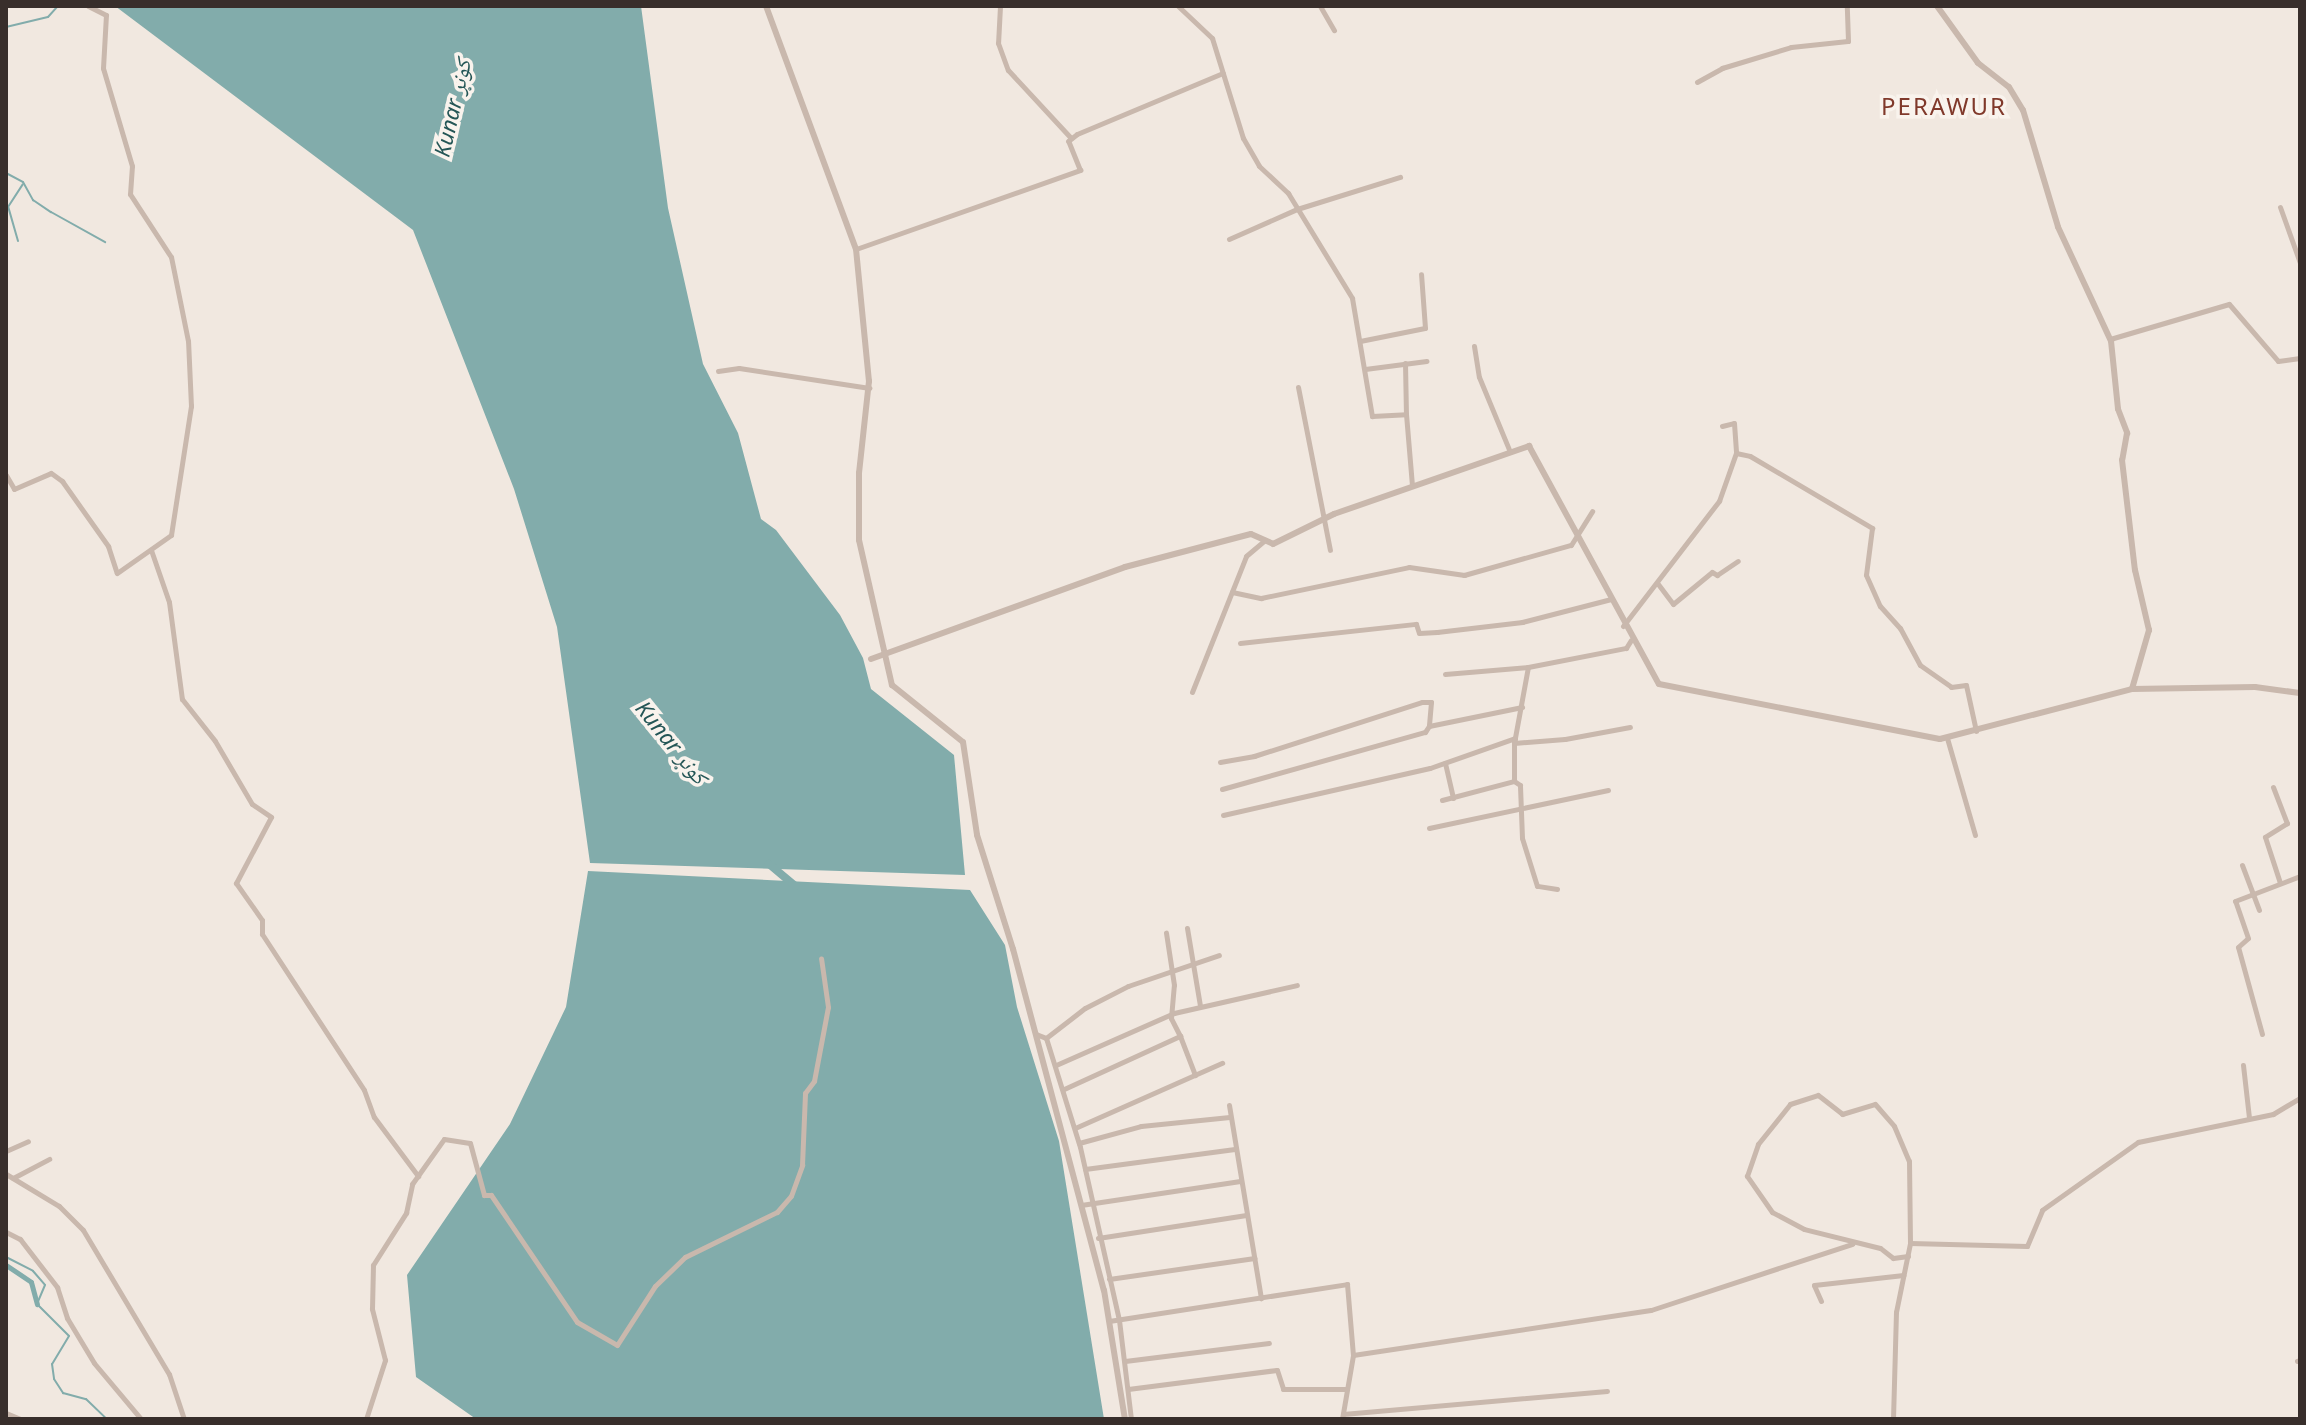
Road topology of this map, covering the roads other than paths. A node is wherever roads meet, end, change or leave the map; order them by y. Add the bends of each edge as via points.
1 (88, 6) edge
2 (766, 6) edge
3 (1000, 6) edge
4 (1178, 6) edge
5 (1320, 6) edge
6 (1847, 6) edge
7 (1937, 6) edge
8 (1334, 30) dead end
9 (1223, 73) junction
10 (1697, 82) dead end
11 (1071, 138) junction
12 (1400, 177) dead end
13 (2280, 207) dead end
14 (1297, 209) junction
15 (1229, 239) dead end
16 (856, 249) junction
17 (2300, 263) edge
18 (1421, 274) dead end
19 (2110, 339) junction
20 (1360, 341) junction
21 (1474, 346) dead end
22 (2300, 358) edge
23 (1426, 361) dead end
24 (1405, 363) junction
25 (1365, 369) junction
26 (718, 371) dead end
27 (1298, 387) dead end
28 (869, 388) junction
29 (1406, 414) junction
30 (1722, 426) dead end
31 (1510, 452) junction
32 (1736, 453) junction
33 (6, 475) edge
34 (1412, 485) junction
35 (1592, 511) dead end
36 (1322, 520) junction
37 (1265, 540) junction
38 (1577, 541) junction
39 (151, 550) junction
40 (1330, 550) dead end
41 (1738, 561) dead end
42 (1658, 584) junction
43 (1232, 592) junction
44 (1611, 599) junction
45 (1623, 626) junction
46 (1631, 640) junction
47 (1240, 643) dead end
48 (885, 654) junction
49 (871, 659) dead end
50 (1528, 667) junction
51 (1445, 674) dead end
52 (2132, 689) junction
53 (1192, 692) dead end
54 (2300, 693) edge
55 (1522, 707) junction
56 (1429, 726) junction
57 (1630, 727) dead end
58 (1977, 732) junction
59 (1947, 738) junction
60 (1514, 741) junction
61 (1220, 762) dead end
62 (1445, 763) junction
63 (1514, 781) junction
64 (2273, 787) dead end
65 (1222, 789) dead end
66 (1608, 790) dead end
67 (1453, 798) junction
68 (1442, 800) dead end
69 (1522, 808) junction
70 (1223, 815) dead end
71 (1429, 828) dead end
72 (1975, 835) dead end
73 (2242, 865) dead end
74 (2300, 876) edge
75 (2280, 883) junction
76 (1557, 889) dead end
77 (2251, 894) junction
78 (2259, 910) dead end
79 (1187, 928) dead end
80 (1166, 933) dead end
81 (1219, 955) dead end
82 (821, 958) dead end
83 (1192, 960) junction
84 (1172, 970) junction
85 (1297, 985) dead end
86 (1200, 1006) junction
87 (1174, 1013) junction
88 (1036, 1034) junction
89 (2262, 1034) dead end
90 (1180, 1036) junction
91 (1046, 1038) junction
92 (1222, 1063) dead end
93 (1056, 1065) junction
94 (2243, 1065) dead end
95 (1195, 1075) junction
96 (1064, 1089) junction
97 (2300, 1098) edge
98 (1229, 1105) dead end
99 (1230, 1117) junction
100 (2249, 1118) junction
101 (1075, 1128) junction
102 (28, 1141) dead end
103 (1079, 1143) junction
104 (1235, 1149) junction
105 (6, 1151) edge
106 (49, 1159) dead end
107 (1085, 1169) junction
108 (6, 1174) edge
109 (418, 1176) junction
110 (13, 1178) junction
111 (1240, 1181) junction
112 (1092, 1204) junction
113 (1081, 1205) junction
114 (1246, 1215) junction
115 (6, 1232) edge
116 (1098, 1238) junction
117 (1910, 1243) junction
118 (1852, 1244) junction
119 (1909, 1256) junction
120 (1254, 1258) junction
121 (1903, 1275) junction
122 (1109, 1279) junction
123 (1261, 1298) junction
124 (1821, 1301) dead end
125 (1119, 1320) junction
126 (1109, 1321) junction
127 (1269, 1343) dead end
128 (1353, 1355) junction
129 (1125, 1361) junction
130 (1128, 1389) junction
131 (1345, 1389) junction
132 (1607, 1391) dead end
133 (6, 1413) edge
134 (1342, 1416) edge
135 (20, 1419) edge
136 (141, 1419) edge
137 (184, 1419) edge
138 (366, 1419) edge
139 (1125, 1419) edge
140 (1131, 1419) edge
141 (1893, 1419) edge

1 - 39 street via 106,15 103,68 132,166 130,194 171,257 188,341 191,406 171,535
2 - 16 street
3 - 11 street via 998,43 1008,70
4 - 9 street via 1212,38
5 - 8 street
6 - 10 street via 1848,41 1791,47 1722,68
7 - 19 street via 1978,63 2009,87 2023,110 2058,227
9 - 11 street via 1147,101
9 - 14 street via 1243,138 1259,166
11 - 16 street via 1080,170
12 - 14 street
13 - 17 street
14 - 15 street
14 - 20 street via 1352,298
16 - 28 street
18 - 20 street via 1425,328
19 - 22 street via 2229,304 2278,361
19 - 52 street via 2118,409 2127,433 2122,460 2135,570 2149,630
20 - 25 street
21 - 31 street via 1479,377
23 - 24 street
24 - 25 street
24 - 29 street
25 - 29 street via 1372,416
26 - 28 street via 739,368
27 - 36 street
28 - 48 street via 859,473 859,540
29 - 34 street
30 - 32 street via 1734,423
31 - 34 street
31 - 38 street via 1529,446
32 - 42 street via 1719,501
32 - 58 street via 1872,528 1866,575 1880,606 1900,628 1920,665 1951,687 1966,685
33 - 39 street via 14,489 51,473 62,481 108,546 117,573
34 - 36 street
35 - 38 street
36 - 37 street via 1273,544
36 - 40 street
37 - 43 street via 1246,556
37 - 48 street via 1251,534 1125,567
38 - 43 street via 1464,575 1409,567 1261,598
38 - 44 street
39 - 109 street via 169,602 182,699 228,759 252,804 271,817 236,883 262,920 262,934 364,1090 374,1117
41 - 42 street via 1717,575 1712,572 1673,604
42 - 45 street
43 - 53 street
44 - 45 street
44 - 47 street via 1522,622 1465,629 1419,633 1416,624
45 - 46 street
46 - 50 street via 1626,648
46 - 59 street via 1659,684
48 - 49 street
48 - 88 street via 892,685 963,742 977,835
50 - 51 street
50 - 55 street
52 - 54 street via 2255,687
52 - 58 street
55 - 56 street
55 - 60 street
56 - 61 street via 1431,702 1422,702
56 - 65 street via 1425,732
57 - 60 street
58 - 59 street
59 - 72 street
60 - 62 street
60 - 63 street
62 - 67 street
62 - 70 street
63 - 67 street
63 - 69 street via 1520,785
64 - 75 street via 2287,823 2265,837
66 - 69 street
67 - 68 street
69 - 71 street
69 - 76 street via 1522,838 1537,886
73 - 77 street
74 - 75 street
75 - 77 street
77 - 78 street
77 - 89 street via 2235,901 2248,938 2238,947
79 - 83 street
80 - 84 street
81 - 83 street
82 - 109 street via 828,1007 814,1081 805,1093 802,1165 791,1196 777,1212 685,1257 655,1286 617,1345 577,1322 491,1195 484,1195 470,1143 444,1139
83 - 84 street
83 - 86 street
84 - 87 street
84 - 91 street via 1085,1008
85 - 86 street
86 - 87 street
87 - 90 street via 1171,1018
87 - 93 street
88 - 91 street
88 - 113 street
90 - 95 street
90 - 96 street
91 - 93 street
92 - 95 street
93 - 96 street
94 - 100 street
95 - 101 street
96 - 101 street
97 - 100 street via 2273,1114
98 - 99 street
99 - 103 street via 1141,1126
99 - 104 street
100 - 117 street via 2138,1142 2112,1165 2074,1182 2042,1210 2027,1246
101 - 103 street
102 - 105 street
103 - 107 street
104 - 107 street
104 - 111 street
106 - 110 street
107 - 112 street
108 - 110 street
109 - 138 street via 406,1213 373,1265 372,1309 385,1360 380,1389
110 - 137 street via 59,1206 83,1230 169,1374
111 - 112 street
111 - 114 street
112 - 113 street
112 - 116 street
113 - 126 street
114 - 116 street
114 - 120 street
115 - 136 street via 20,1239 57,1287 89,1355
116 - 122 street
117 - 118 street via 1909,1161 1894,1126 1875,1104 1842,1114 1818,1095 1804,1097 1773,1120 1747,1176 1772,1212
117 - 119 street
118 - 119 street via 1880,1248 1893,1258
118 - 128 street via 1651,1310
119 - 121 street
120 - 122 street
120 - 123 street
121 - 124 street via 1814,1285
121 - 141 street via 1890,1387
122 - 125 street
123 - 125 street
123 - 128 street via 1347,1284
125 - 126 street
125 - 129 street
126 - 139 street
127 - 129 street
128 - 131 street
129 - 130 street
130 - 131 street via 1277,1370 1283,1389
130 - 140 street
131 - 134 street
132 - 134 street
133 - 135 street

